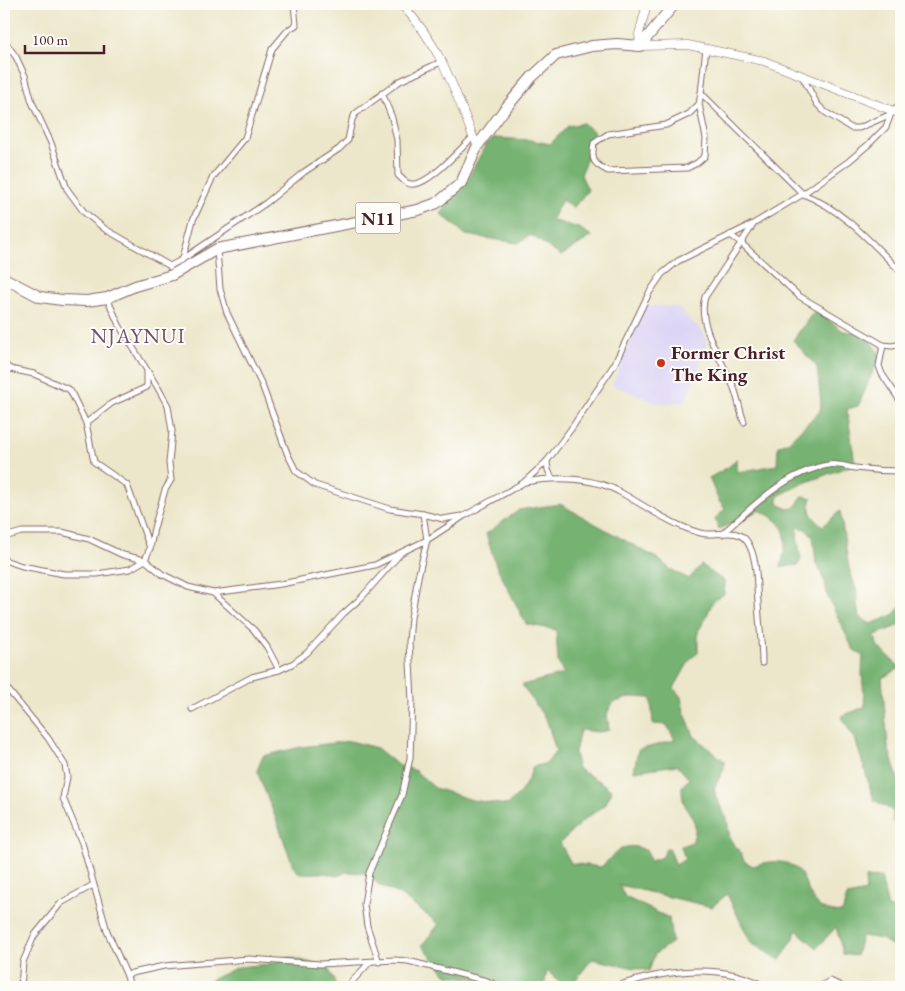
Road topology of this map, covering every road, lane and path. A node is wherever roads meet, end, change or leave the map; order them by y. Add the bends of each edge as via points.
1 (294, 4) edge
2 (401, 4) edge
3 (647, 4) edge
4 (676, 4) edge
5 (4, 40) edge
6 (640, 46) junction
7 (706, 48) junction
8 (443, 61) junction
9 (801, 76) junction
10 (382, 93) junction
11 (701, 93) junction
12 (901, 103) edge
13 (699, 104) junction
14 (890, 113) junction
15 (901, 114) edge
16 (476, 141) junction
17 (803, 194) junction
18 (753, 224) junction
19 (730, 235) junction
20 (740, 242) junction
21 (217, 249) junction
22 (182, 259) junction
23 (171, 270) junction
24 (901, 272) edge
25 (4, 278) edge
26 (107, 298) junction
27 (901, 344) edge
28 (883, 345) junction
29 (4, 364) edge
30 (147, 370) junction
31 (901, 402) edge
32 (744, 422) dead end
33 (86, 423) junction
34 (547, 461) junction
35 (901, 471) edge
36 (552, 478) junction
37 (523, 482) junction
38 (424, 514) junction
39 (464, 516) junction
40 (722, 534) junction
41 (4, 537) edge
42 (427, 540) junction
43 (150, 548) junction
44 (400, 554) junction
45 (4, 560) edge
46 (145, 560) junction
47 (213, 593) junction
48 (762, 663) dead end
49 (279, 670) junction
50 (4, 686) edge
51 (192, 709) dead end
52 (94, 885) junction
53 (379, 962) junction
54 (369, 963) junction
55 (127, 976) junction
56 (21, 987) edge
57 (130, 987) edge
58 (347, 987) edge
59 (500, 987) edge
60 (614, 987) edge
61 (766, 987) edge
62 (819, 987) edge
63 (843, 987) edge

1 - 22 street via 296,25 272,49 245,138 213,177 193,220
2 - 8 street via 419,24
3 - 6 street via 639,34
4 - 6 highway
5 - 23 street via 22,70 67,189 84,212 105,229
6 - 7 street
6 - 16 highway, N11 via 592,46 556,55
7 - 9 street via 764,61
7 - 11 street
8 - 10 street
8 - 16 street
9 - 14 street
9 - 14 street via 817,104 851,128 859,128
10 - 16 street via 397,140 398,175 406,183 414,185 428,181
10 - 22 street via 355,114 348,140 339,150
11 - 13 street
11 - 17 street
12 - 14 street
13 - 13 street via 706,138 705,156 697,163 687,168 608,171 596,165 592,154 594,143 608,134 666,125 689,114
14 - 15 street
14 - 17 street via 886,127 869,144
16 - 21 highway, N11 via 461,183 437,203 418,210
17 - 18 street
17 - 24 street via 821,202 854,227
18 - 19 street
18 - 20 street
19 - 20 street
19 - 34 street via 678,261 662,274 649,293 614,365
20 - 28 street via 799,296
20 - 32 street via 705,296 703,306 709,338 734,388
21 - 23 highway, N11
21 - 38 street via 220,289 227,313 262,385 296,471 315,485 390,509
22 - 23 street
23 - 26 highway, N11
25 - 26 highway, N11 via 40,297 87,301
26 - 30 street via 119,325
27 - 28 street
28 - 31 street via 879,366
29 - 33 street via 70,390
30 - 33 street via 147,387 112,403
30 - 43 street via 168,406 172,431 171,480 165,490
33 - 43 street via 94,462 128,485
34 - 36 street
34 - 37 street
35 - 40 street via 829,464 800,474 754,505
36 - 37 street
36 - 40 street via 595,484 616,491 689,529 704,534
37 - 39 street
38 - 39 street via 443,519
38 - 42 street
39 - 42 street
40 - 48 street via 733,532 742,535 752,551 757,575
41 - 46 street via 22,532 62,532
42 - 44 street
42 - 53 street via 409,634 410,758 402,795 369,873 364,904 367,926
43 - 46 street
44 - 47 street via 353,570
44 - 49 street via 306,653
45 - 46 street via 64,574 97,574 130,569
46 - 47 street via 162,574 188,587
47 - 49 street via 254,630
49 - 51 street via 252,677
50 - 52 street via 48,738 65,765 64,798
52 - 55 street via 107,931
52 - 56 street via 61,903 34,936 23,962
53 - 54 street
53 - 59 street via 408,961 487,980
54 - 55 street via 320,964 249,959 164,966
54 - 58 street
55 - 57 street
60 - 61 street via 656,976 701,970 738,976
62 - 63 street via 830,981

